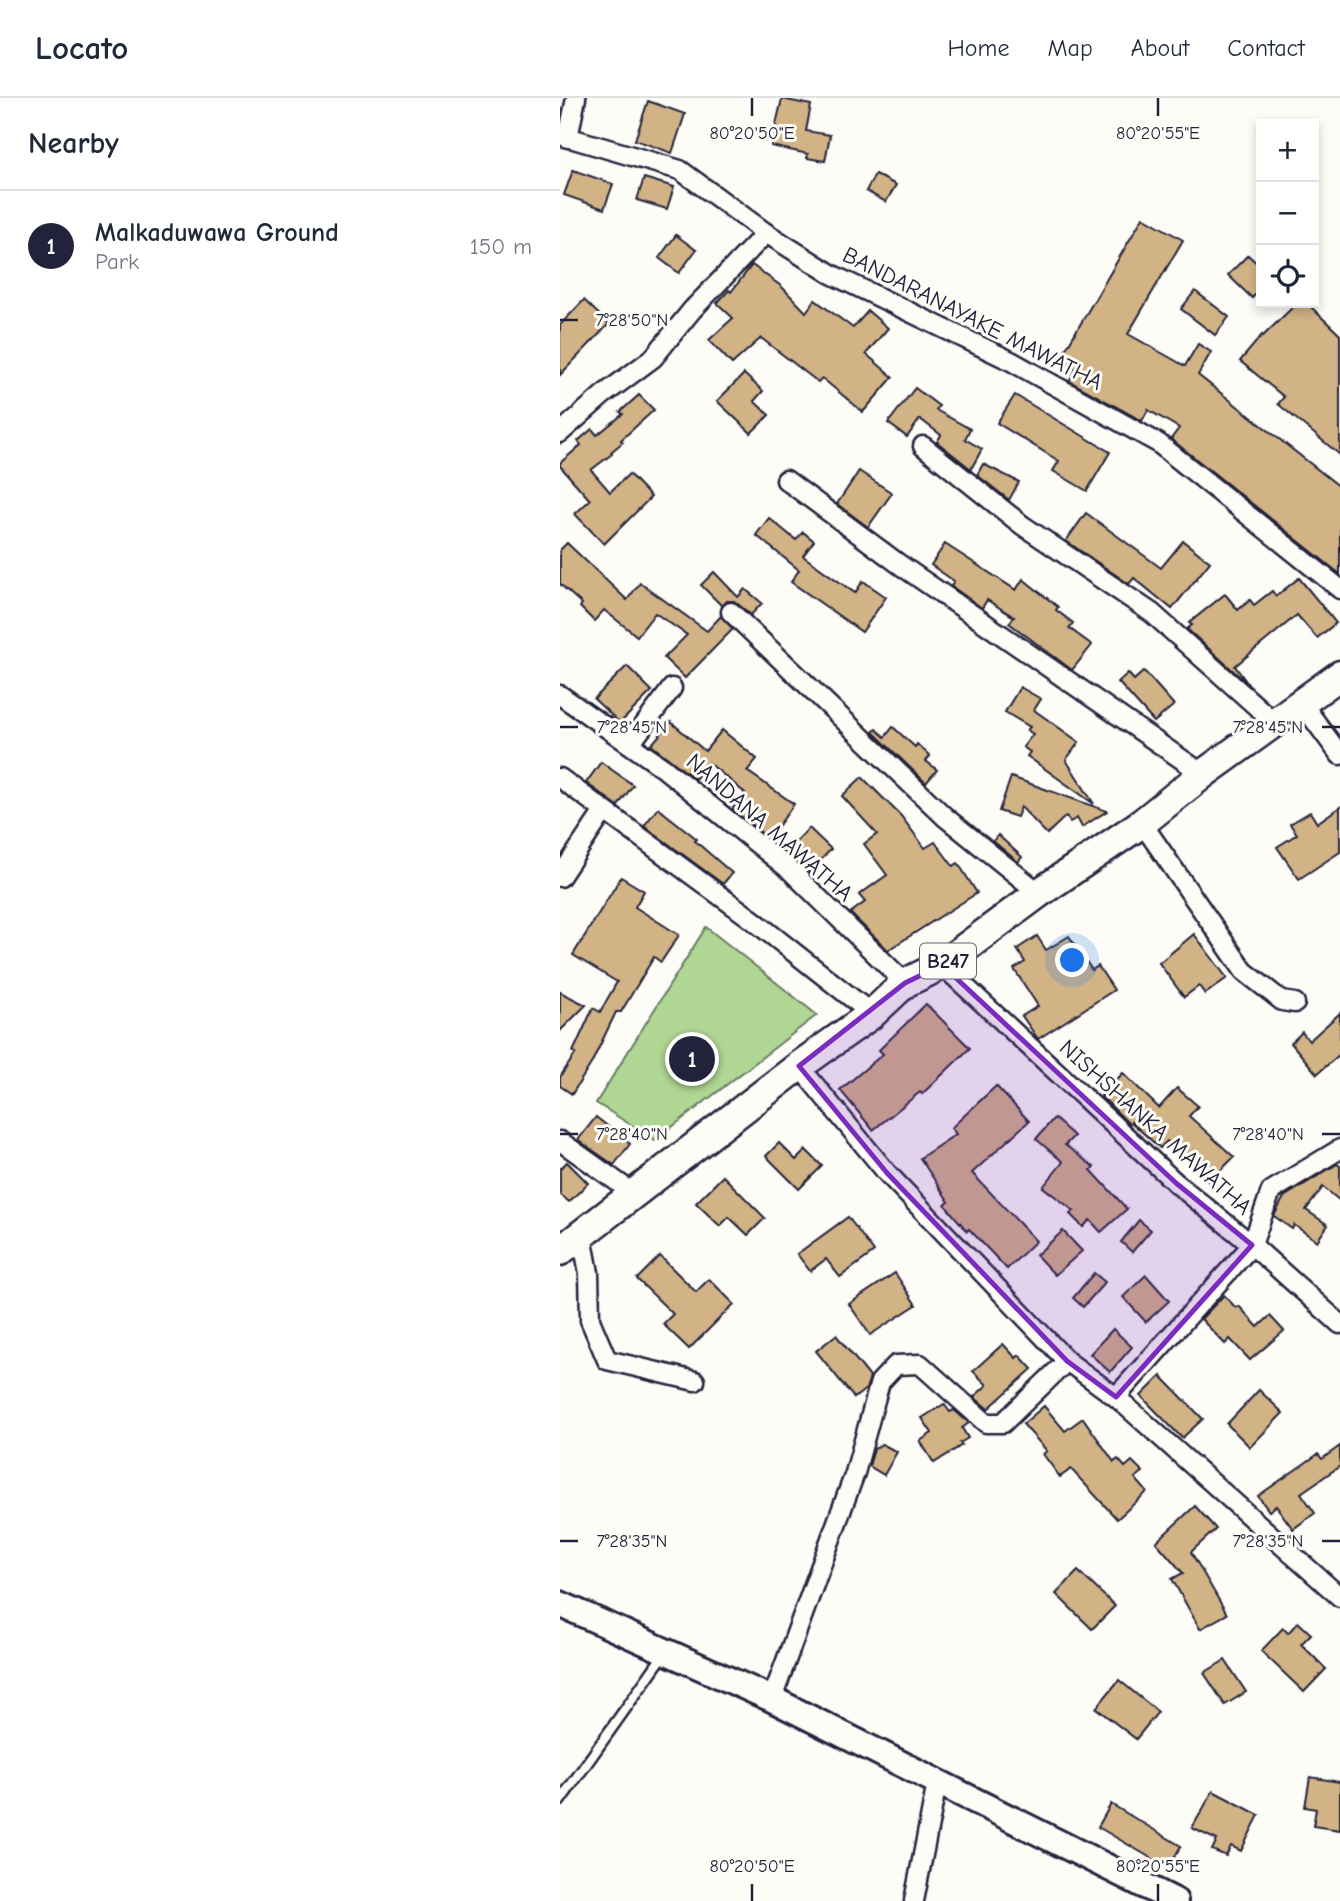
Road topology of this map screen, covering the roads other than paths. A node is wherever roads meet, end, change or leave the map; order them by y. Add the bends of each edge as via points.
1 (576, 98) edge
2 (564, 137) edge
3 (766, 233) junction
4 (560, 433) edge
5 (923, 446) dead end
6 (786, 480) dead end
7 (1340, 589) edge
8 (731, 612) dead end
9 (1340, 674) edge
10 (672, 688) dead end
11 (560, 695) edge
12 (1301, 702) junction
13 (1275, 723) junction
14 (630, 744) junction
15 (1340, 755) edge
16 (1203, 774) junction
17 (560, 778) edge
18 (604, 811) junction
19 (1142, 823) junction
20 (560, 877) edge
21 (1039, 892) junction
22 (942, 965) junction
23 (905, 983) junction
24 (1295, 1003) dead end
25 (872, 1014) junction
26 (799, 1066) junction
27 (560, 1141) edge
28 (1340, 1149) edge
29 (633, 1194) junction
30 (571, 1244) edge
31 (1252, 1245) junction
32 (1340, 1324) edge
33 (1067, 1361) junction
34 (695, 1381) dead end
35 (1116, 1397) junction
36 (1340, 1597) edge
37 (560, 1604) edge
38 (666, 1652) junction
39 (772, 1699) junction
40 (937, 1783) junction
41 (560, 1801) edge
42 (914, 1901) edge
43 (1175, 1901) edge

1 - 2 street
2 - 3 street, BANDARANAYAKE MAWATHA via 680,170
3 - 4 street via 653,358
3 - 7 street, BANDARANAYAKE MAWATHA via 831,274 1011,361 1158,443
5 - 13 street via 1022,525 1152,612
6 - 16 street via 899,564
8 - 21 street via 945,817
9 - 12 main road, B247
10 - 14 street
11 - 14 street, NANDANA MAWATHA
12 - 13 main road, B247
12 - 15 street
13 - 16 main road, B247
14 - 23 street, NANDANA MAWATHA via 791,872
16 - 19 main road, B247
17 - 18 street
18 - 20 street
18 - 25 street via 753,919
19 - 21 main road, B247
19 - 24 street via 1244,971 1282,1001
21 - 22 main road, B247
22 - 23 main road, B247
22 - 31 street, NISHSHANKA MAWATHA via 1176,1183
23 - 25 main road, B247
25 - 26 main road, B247
26 - 29 main road, B247
26 - 33 street via 887,1173
27 - 29 street
28 - 31 street via 1271,1191
29 - 30 main road, B247
30 - 34 street via 589,1273 590,1320 607,1360
31 - 32 street, NISHSHANKA MAWATHA
31 - 35 street
33 - 35 street
33 - 39 street via 1003,1423 986,1423 920,1364 896,1365 880,1382 855,1473
35 - 36 street
37 - 38 street
38 - 39 street
38 - 41 lane
39 - 40 street
40 - 42 street
40 - 43 street

